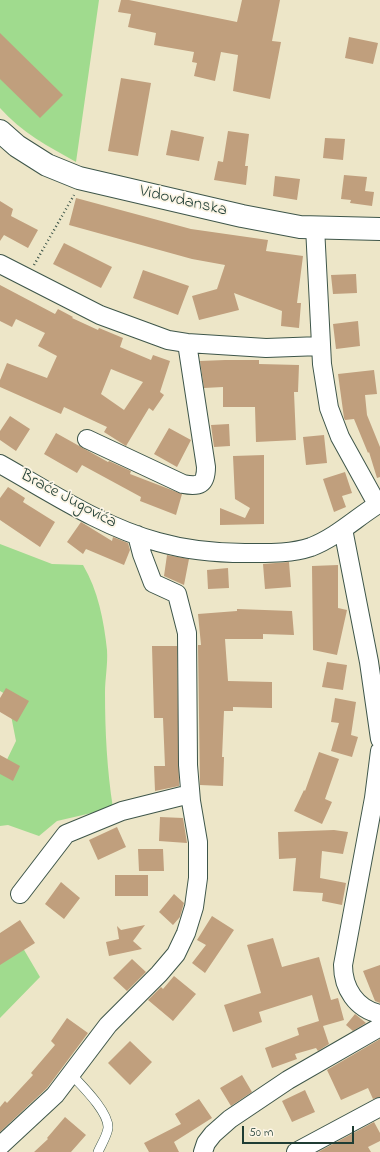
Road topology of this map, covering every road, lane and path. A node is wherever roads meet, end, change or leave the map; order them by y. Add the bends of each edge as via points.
1 (0, 131) edge
2 (76, 193) dead end
3 (315, 227) junction
4 (380, 229) edge
5 (0, 264) edge
6 (33, 266) dead end
7 (187, 343) junction
8 (321, 346) junction
9 (87, 439) dead end
10 (0, 464) edge
11 (379, 504) edge
12 (343, 529) junction
13 (137, 535) junction
14 (380, 739) edge
15 (380, 751) edge
16 (190, 794) junction
17 (20, 894) dead end
18 (380, 1014) edge
19 (380, 1028) edge
20 (71, 1074) junction
21 (380, 1107) edge
22 (0, 1146) edge
23 (98, 1152) edge
24 (202, 1152) edge
25 (296, 1152) edge

1 - 3 street, Vidovdanska via 17,146 47,165 79,178 242,216 300,227
2 - 6 path
3 - 4 street, Vidovdanska
3 - 8 street
5 - 7 street via 100,315 168,340
7 - 8 street via 266,348
7 - 9 street via 206,467 206,476 202,483 194,486 183,484
8 - 11 street via 328,408 352,460
10 - 13 street, Braće Jugovića via 81,509
11 - 12 street, Braće Jugovića
12 - 13 street, Braće Jugovića via 311,546 274,554 214,553 175,546
12 - 14 street via 369,662
13 - 16 street via 153,583 177,594 187,633
15 - 18 street via 343,976 358,1003
16 - 17 street via 122,811 66,834
16 - 20 street via 198,842 198,878 194,906 186,933 176,954 108,1024
19 - 24 street via 288,1080 230,1119 213,1134
20 - 22 street via 55,1095
20 - 23 lane via 96,1103 108,1123
21 - 25 street

